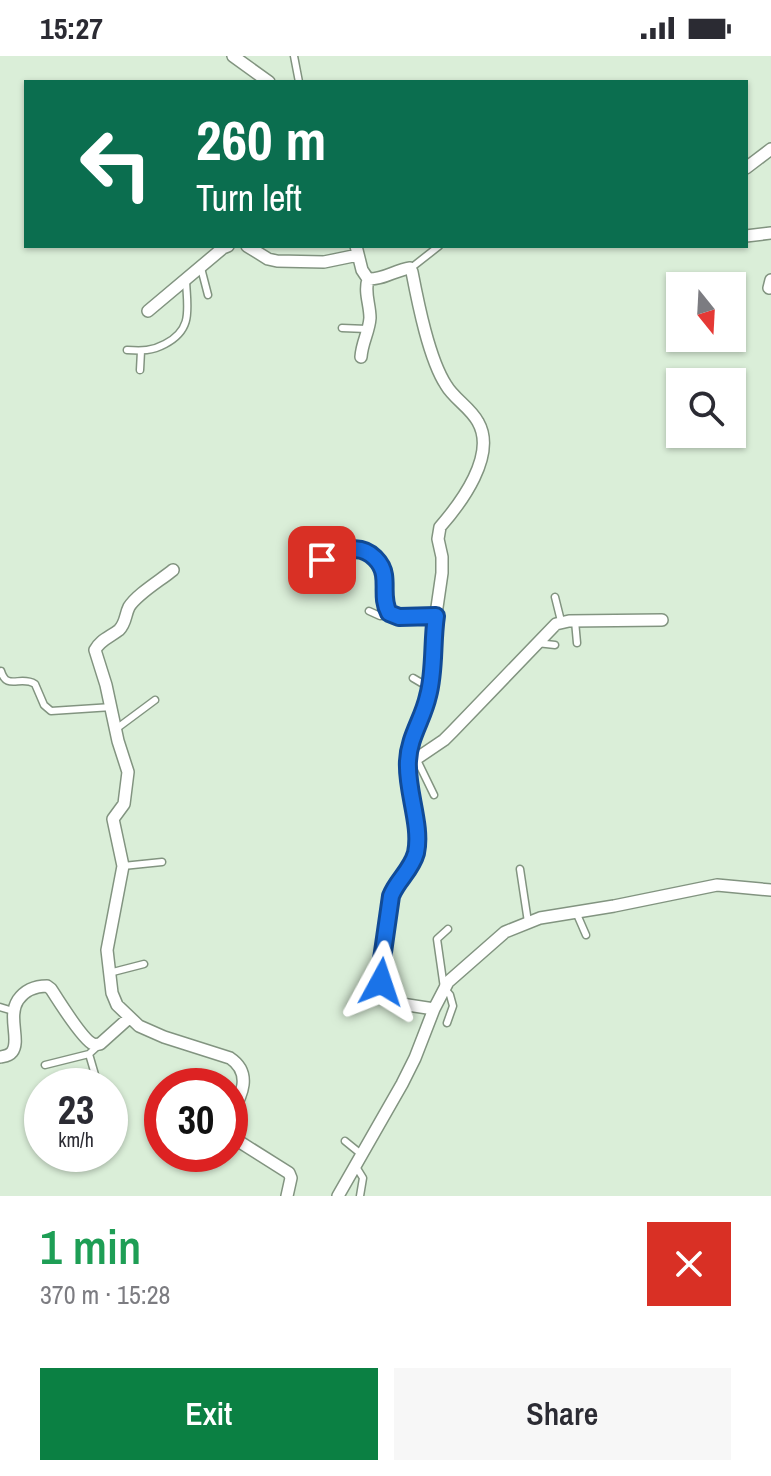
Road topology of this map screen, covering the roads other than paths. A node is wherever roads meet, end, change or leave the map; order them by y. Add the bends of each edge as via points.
1 (233, 56) edge
2 (294, 56) edge
3 (266, 80) edge
4 (299, 80) edge
5 (771, 149) edge
6 (748, 166) edge
7 (771, 233) edge
8 (748, 236) edge
9 (223, 248) edge
10 (250, 248) edge
11 (436, 248) edge
12 (357, 250) edge
13 (201, 268) junction
14 (410, 268) junction
15 (368, 279) junction
16 (186, 280) junction
17 (208, 295) dead end
18 (148, 311) dead end
19 (342, 328) dead end
20 (368, 329) junction
21 (127, 350) dead end
22 (141, 351) junction
23 (361, 357) dead end
24 (140, 370) dead end
25 (322, 560) dead end
26 (173, 570) dead end
27 (555, 597) dead end
28 (369, 611) dead end
29 (391, 615) junction
30 (436, 616) junction
31 (662, 620) dead end
32 (561, 621) junction
33 (575, 621) junction
34 (537, 643) junction
35 (577, 643) dead end
36 (555, 645) dead end
37 (1, 671) edge
38 (413, 678) dead end
39 (430, 688) junction
40 (155, 700) dead end
41 (112, 707) junction
42 (115, 730) junction
43 (412, 762) junction
44 (434, 795) dead end
45 (162, 862) dead end
46 (123, 866) junction
47 (520, 869) dead end
48 (771, 890) edge
49 (576, 912) junction
50 (528, 922) junction
51 (448, 929) dead end
52 (586, 935) dead end
53 (144, 964) dead end
54 (109, 973) junction
55 (444, 988) junction
56 (0, 1007) edge
57 (434, 1009) junction
58 (13, 1011) junction
59 (129, 1018) junction
60 (447, 1023) dead end
61 (100, 1044) junction
62 (89, 1054) junction
63 (0, 1057) edge
64 (45, 1065) dead end
65 (93, 1068) edge
66 (240, 1068) edge
67 (345, 1141) dead end
68 (248, 1147) edge
69 (362, 1154) junction
70 (355, 1165) junction
71 (287, 1196) edge
72 (338, 1196) edge
73 (360, 1196) edge

1 - 3 street
2 - 4 lane
5 - 6 street
7 - 8 street
9 - 13 street
10 - 12 street via 277,261 324,262
11 - 14 lane
12 - 15 street
13 - 16 street
13 - 17 lane
14 - 15 street
14 - 30 street via 432,355 446,386 478,421 485,443 466,492 440,527 442,573
15 - 20 street
16 - 18 street
16 - 22 lane via 183,331 153,350
19 - 20 lane
20 - 23 street
21 - 22 lane
22 - 24 lane
25 - 29 street via 356,548 367,551 384,571 385,604
26 - 41 street via 134,602 120,629 97,645
27 - 32 lane
28 - 29 lane
29 - 30 street
30 - 39 street
31 - 33 street
32 - 33 street
32 - 34 street
33 - 35 lane
34 - 36 lane
34 - 43 street via 444,740
37 - 41 lane via 7,682 35,684 51,711
38 - 39 lane
39 - 43 street via 411,739
40 - 42 lane
41 - 42 street
42 - 46 street via 128,772 124,804 113,819
43 - 44 lane
43 - 57 street via 418,844 411,867 391,896 380,973 395,1003
45 - 46 lane
46 - 54 street via 107,950
47 - 50 lane
48 - 49 street via 717,885
49 - 50 street
49 - 52 lane
50 - 55 street via 505,932
51 - 55 lane via 437,939
53 - 54 lane
54 - 59 street via 117,1005
55 - 57 street
55 - 60 lane via 453,1006
56 - 58 lane
57 - 69 street via 415,1058
58 - 61 street via 24,993 47,986 88,1039
58 - 63 street via 15,1047
59 - 61 street
59 - 66 street via 164,1037 219,1054
61 - 62 lane
62 - 64 lane
62 - 65 lane
67 - 69 lane
68 - 71 street via 289,1173
69 - 70 street
70 - 72 street
70 - 73 lane via 363,1178

